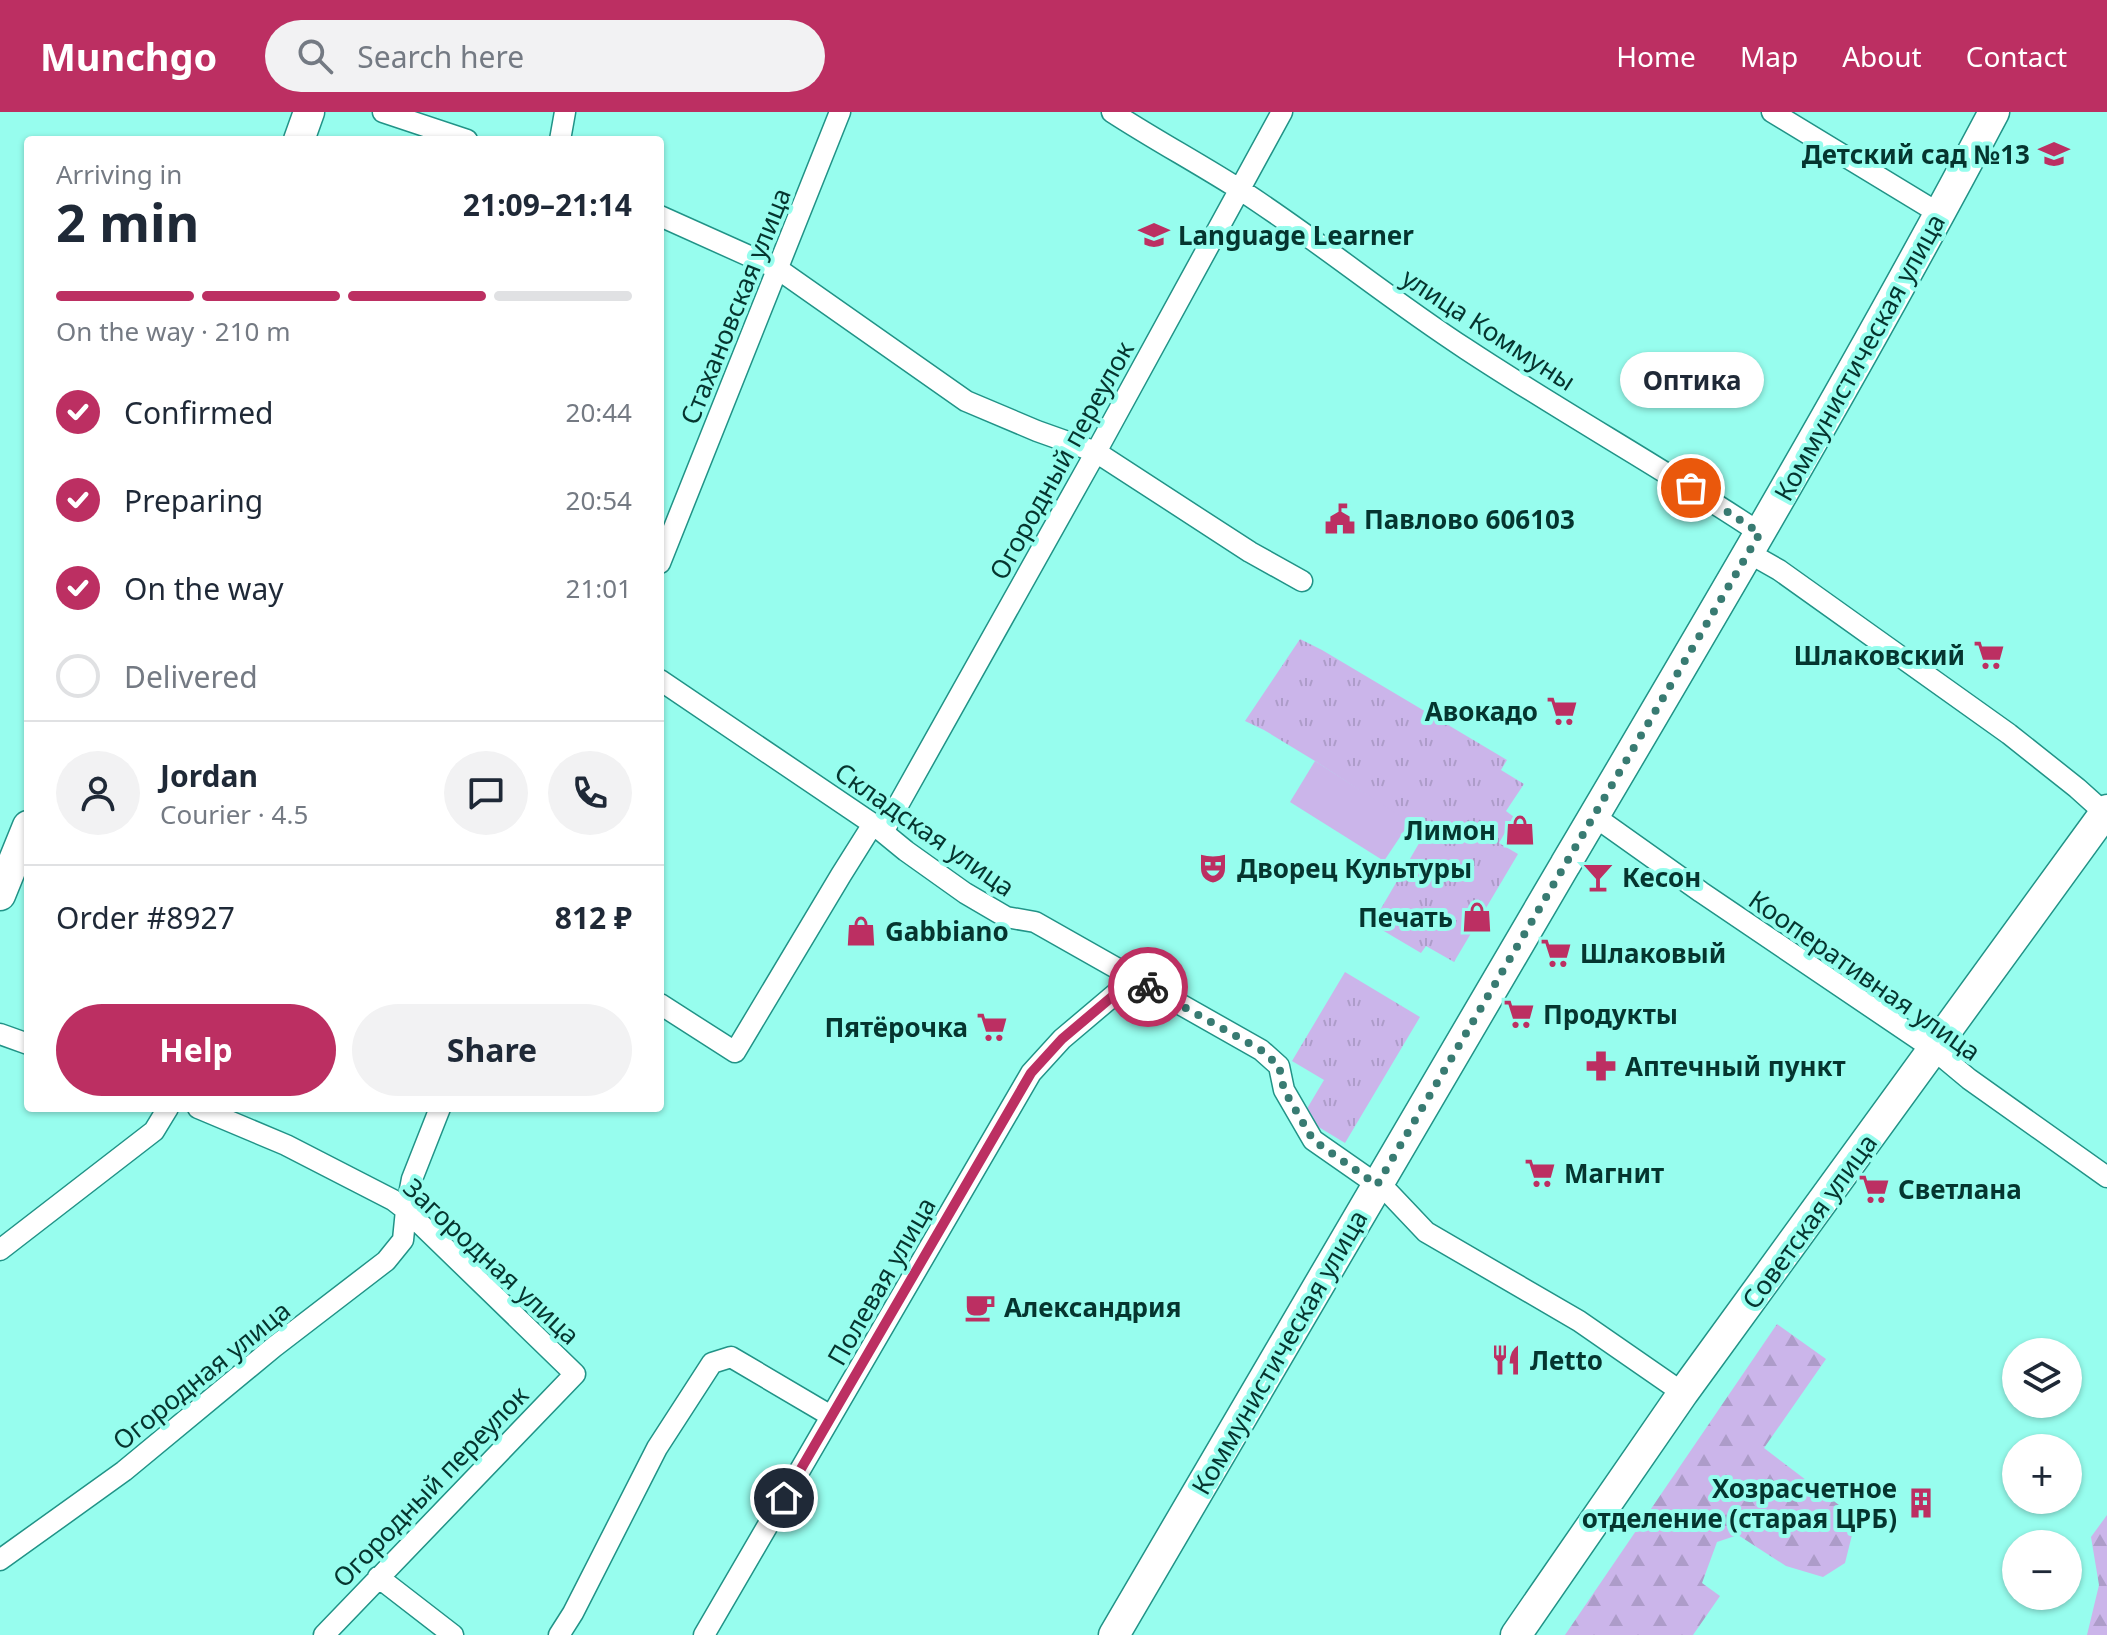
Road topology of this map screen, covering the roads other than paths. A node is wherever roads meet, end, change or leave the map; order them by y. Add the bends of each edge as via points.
1 (309, 112) edge
2 (383, 112) edge
3 (565, 112) edge
4 (840, 112) edge
5 (1112, 112) edge
6 (1282, 112) edge
7 (1772, 112) edge
8 (1994, 112) edge
9 (300, 136) edge
10 (455, 136) edge
11 (561, 136) edge
12 (1240, 190) junction
13 (1940, 214) junction
14 (664, 218) edge
15 (778, 269) junction
16 (1096, 452) junction
17 (1755, 543) junction
18 (664, 553) edge
19 (1302, 581) dead end
20 (664, 683) edge
21 (2106, 813) edge
22 (1594, 816) junction
23 (878, 828) junction
24 (24, 836) edge
25 (0, 895) edge
26 (1133, 979) junction
27 (664, 1007) edge
28 (0, 1034) edge
29 (24, 1043) edge
30 (1933, 1049) junction
31 (166, 1112) edge
32 (208, 1112) edge
33 (438, 1112) edge
34 (2107, 1177) edge
35 (1377, 1185) junction
36 (406, 1210) junction
37 (0, 1250) edge
38 (575, 1374) joint
39 (1683, 1393) junction
40 (831, 1416) junction
41 (0, 1560) edge
42 (378, 1577) junction
43 (324, 1635) edge
44 (453, 1635) edge
45 (559, 1635) edge
46 (704, 1635) edge
47 (1114, 1635) edge
48 (1516, 1635) edge

1 - 9 main road
2 - 10 street
3 - 11 street
4 - 15 street, Стахановская улица
5 - 12 street, улица Коммуны
6 - 12 street, Огородный переулок
7 - 13 street
8 - 13 main road, Коммунистическая улица
12 - 16 street, Огородный переулок
12 - 17 street, улица Коммуны via 1468,351 1714,502
13 - 17 main road, Коммунистическая улица
14 - 15 street
15 - 16 street via 966,401
15 - 18 street, Стахановская улица
16 - 19 street
16 - 23 street, Огородный переулок
17 - 21 street, улица Коммуны via 1779,570 2009,734
17 - 22 main road, Коммунистическая улица
20 - 23 street, Складская улица
21 - 30 main road, Советская улица
22 - 30 street, Кооперативная улица
22 - 35 main road, Коммунистическая улица
23 - 26 street, Складская улица via 965,893 1006,917 1035,922
23 - 27 street, Огородный переулок via 841,875 735,1052
24 - 25 main road
26 - 35 street, Складская улица via 1261,1050 1279,1066 1284,1090 1313,1140
26 - 40 street, Полевая улица via 1031,1073
28 - 29 street
30 - 34 street, Кооперативная улица
30 - 39 main road, Советская улица
31 - 37 street via 154,1131
32 - 36 street, Загородная улица via 286,1145
33 - 36 street via 412,1179
35 - 39 street, Складская улица via 1426,1232 1579,1321
35 - 47 main road, Коммунистическая улица
36 - 38 street, Загородная улица
36 - 41 street, Огородная улица via 403,1240 386,1261 124,1471
38 - 42 street, Огородный переулок
39 - 48 main road, Советская улица
40 - 45 street via 731,1357 712,1363 657,1448
40 - 46 street, Полевая улица
42 - 43 street, Огородный переулок
42 - 44 street

